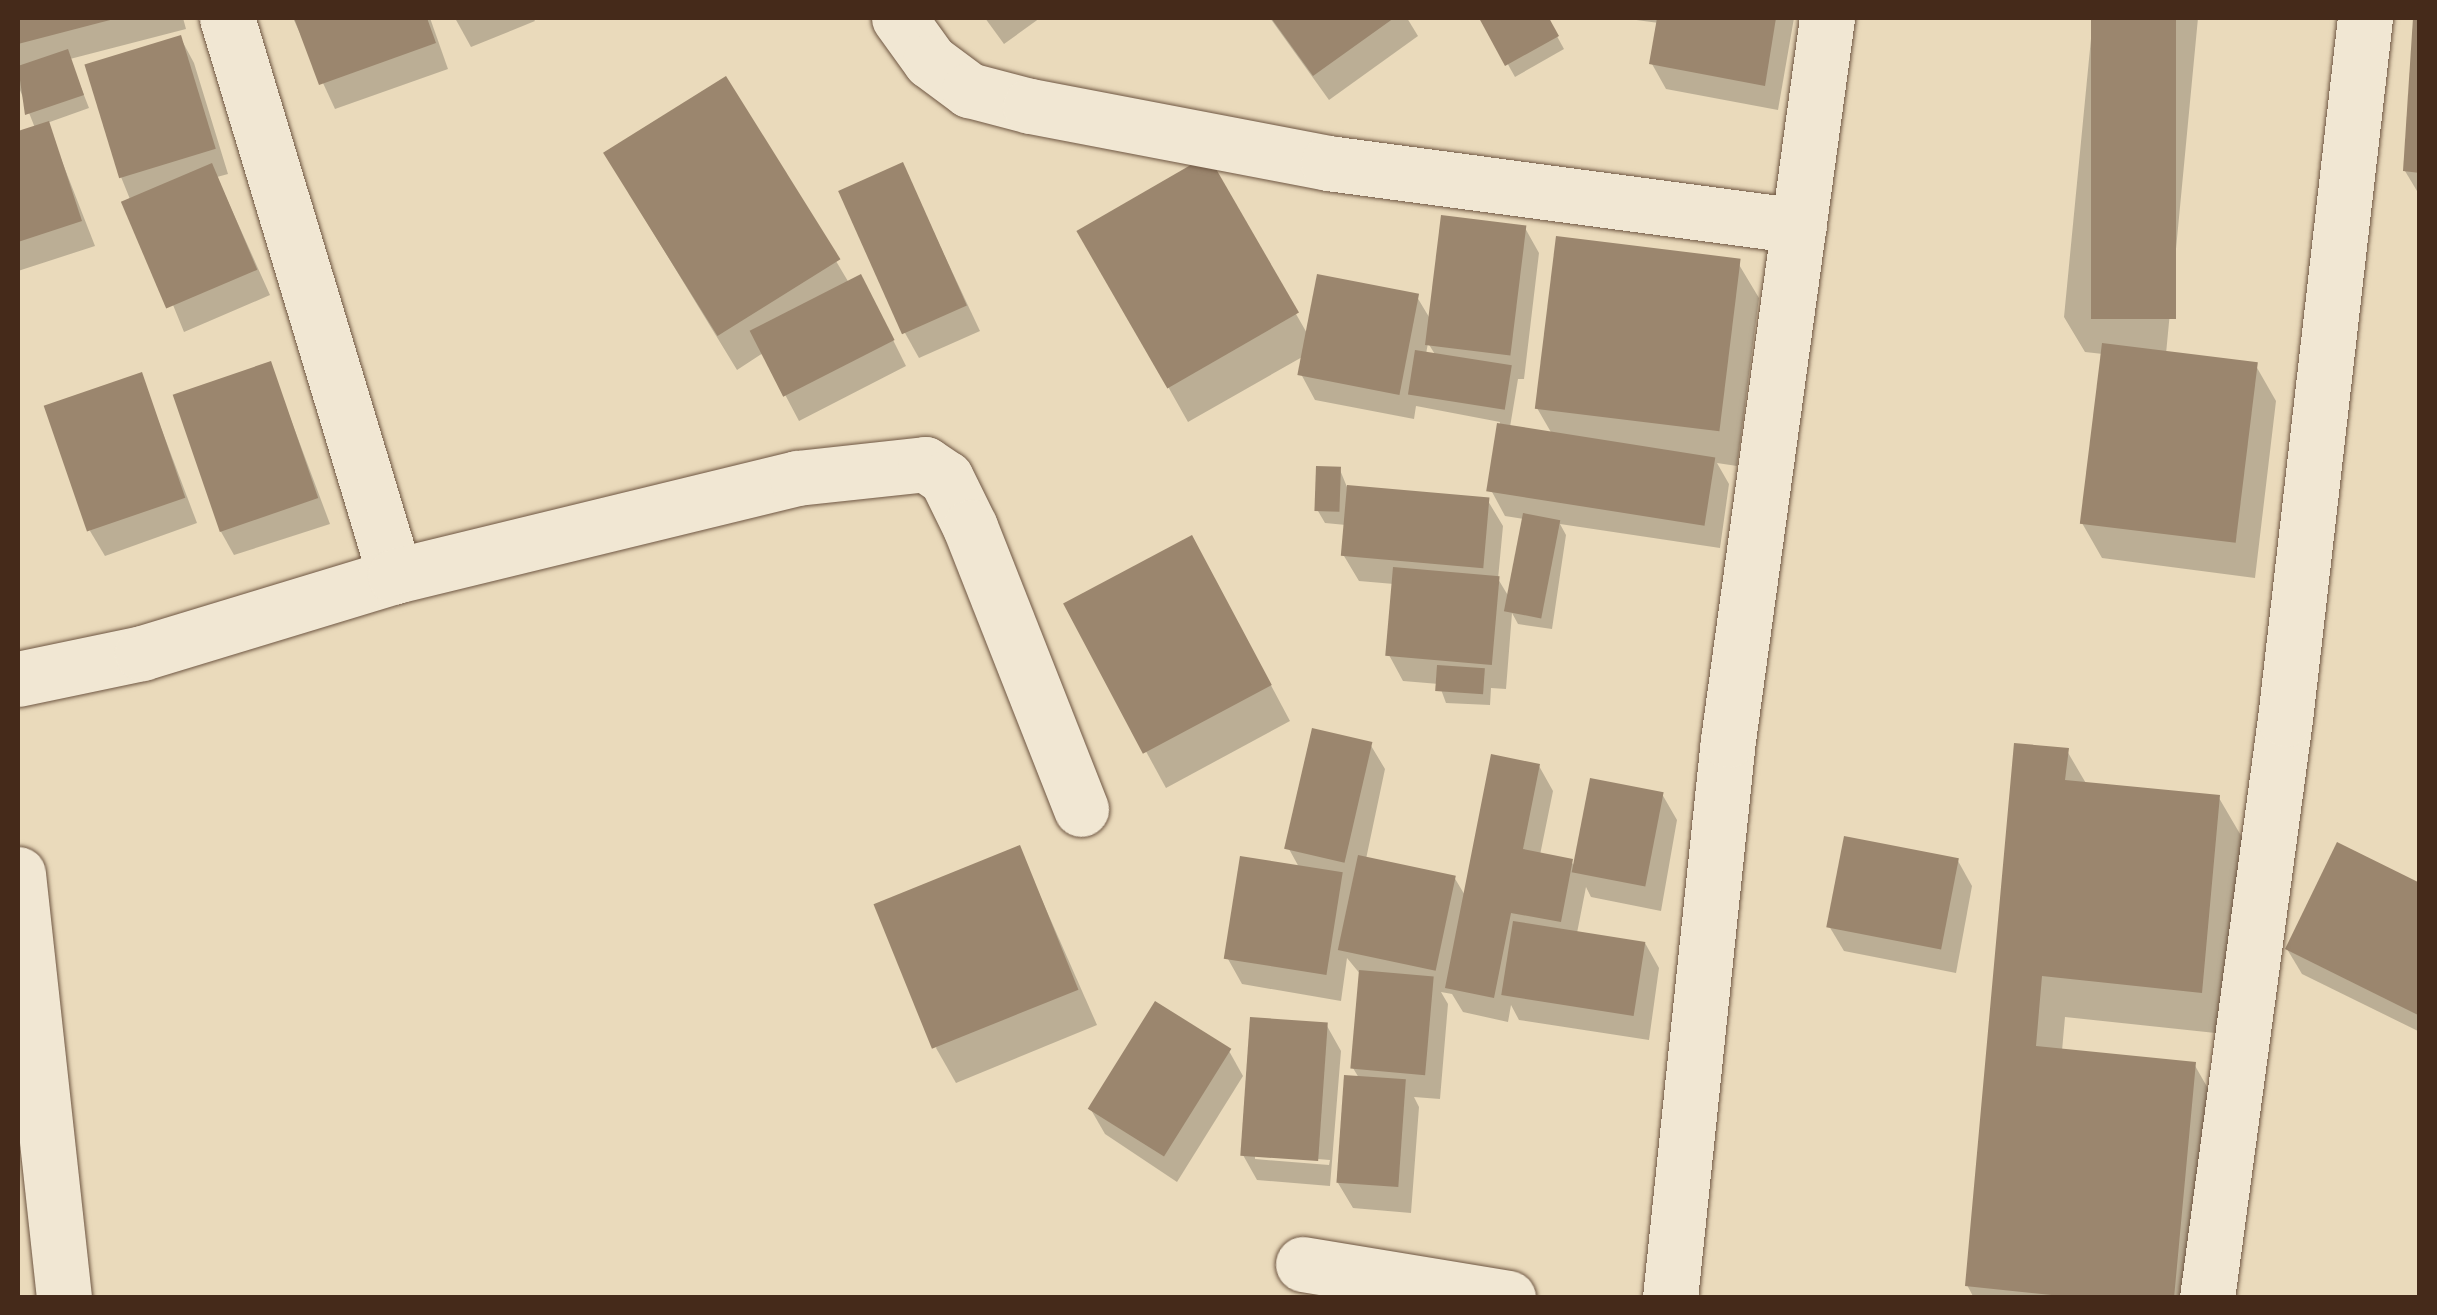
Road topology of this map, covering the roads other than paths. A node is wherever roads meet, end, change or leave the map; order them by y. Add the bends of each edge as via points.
1 (227, 18) edge
2 (899, 18) edge
3 (1827, 18) edge
4 (2365, 18) edge
5 (1799, 226) junction
6 (396, 576) junction
7 (18, 678) edge
8 (1081, 809) dead end
9 (18, 874) edge
10 (34, 1182) edge
11 (1303, 1264) dead end
12 (64, 1298) edge
13 (1508, 1298) edge
14 (1670, 1298) edge
15 (2207, 1298) edge

1 - 6 street
2 - 5 street via 930,61 969,90 1030,106 1328,162
3 - 5 street
4 - 15 street via 2285,719
5 - 14 street via 1728,740
6 - 7 street via 142,653
6 - 8 street via 797,478 925,464 946,478 970,527
9 - 10 street
10 - 12 street
11 - 13 street

